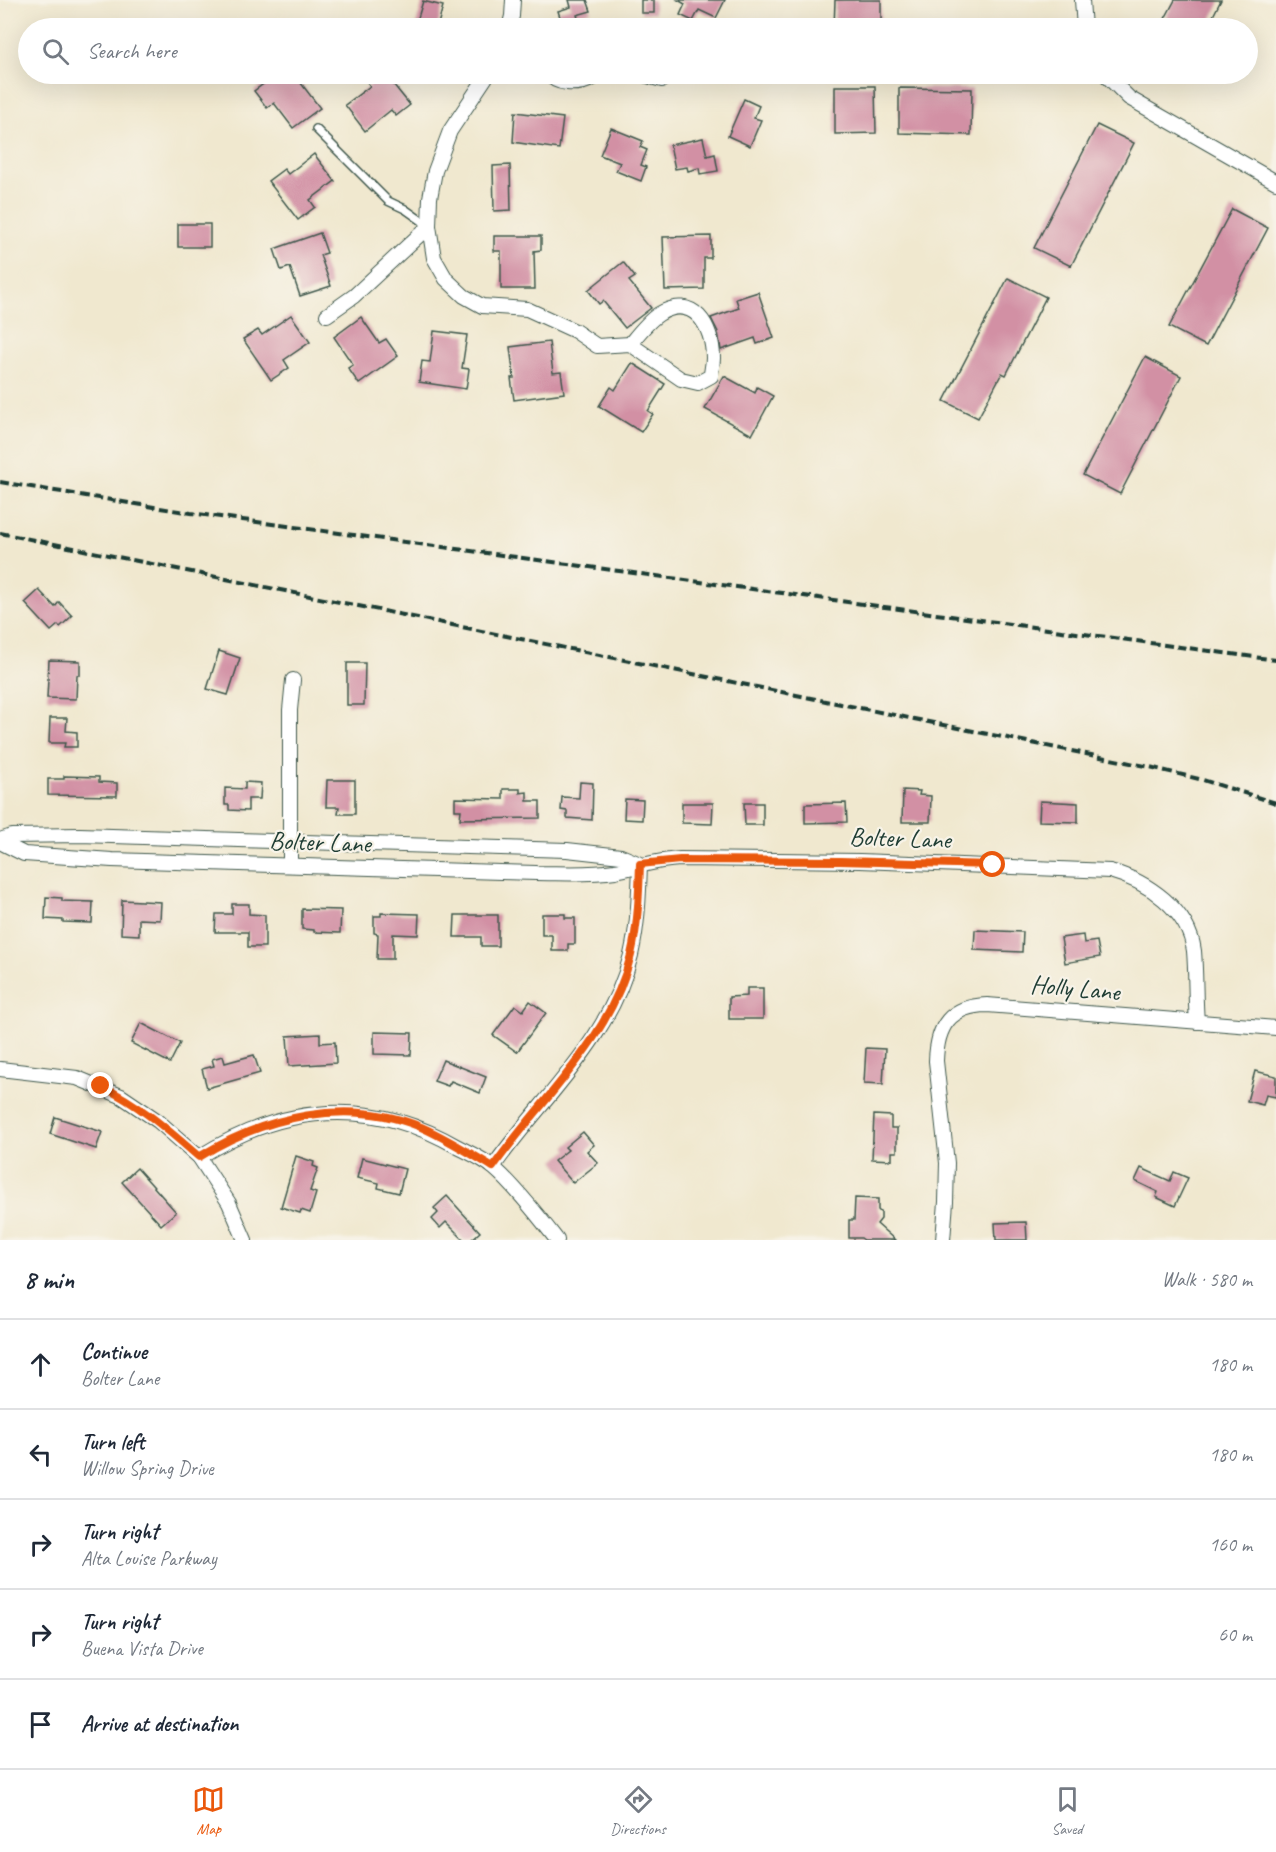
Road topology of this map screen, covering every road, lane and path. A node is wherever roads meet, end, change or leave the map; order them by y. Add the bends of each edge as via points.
1 (513, 0) edge
2 (1082, 0) edge
3 (512, 18) edge
4 (1083, 18) edge
5 (481, 84) edge
6 (1114, 84) edge
7 (316, 129) dead end
8 (1276, 182) edge
9 (429, 226) junction
10 (327, 315) dead end
11 (630, 344) junction
12 (293, 680) dead end
13 (0, 841) edge
14 (290, 842) junction
15 (640, 864) junction
16 (290, 865) junction
17 (1197, 1022) junction
18 (1276, 1028) edge
19 (0, 1069) edge
20 (199, 1157) junction
21 (493, 1167) junction
22 (245, 1240) edge
23 (557, 1240) edge
24 (943, 1240) edge

1 - 3 street
2 - 4 street
5 - 9 street via 441,152 430,198
6 - 8 street via 1129,98
7 - 9 lane via 388,201
9 - 10 street via 354,296
9 - 11 street via 434,258 446,279 464,296 482,306 527,309 597,346
11 - 11 street via 657,315 674,307 687,307 700,317 710,337 711,376 698,383 681,379
12 - 14 street
13 - 14 street, Bolter Lane via 38,834
13 - 16 street, Bolter Lane via 24,854
14 - 15 street, Bolter Lane via 567,850 621,856
14 - 16 street
15 - 16 street, Bolter Lane via 594,873
15 - 17 street, Bolter Lane via 680,860 850,861 1083,869 1124,875 1159,896 1188,930 1194,950
15 - 21 street via 638,917 631,955 607,1017 575,1066
17 - 18 street, Holly Lane
17 - 24 street, Holly Lane via 974,1005 954,1014 944,1024 936,1061 947,1163
19 - 20 street via 77,1078 101,1086 158,1121
20 - 21 street via 249,1131 286,1118 354,1113 420,1127
20 - 22 street via 229,1203
21 - 23 street

